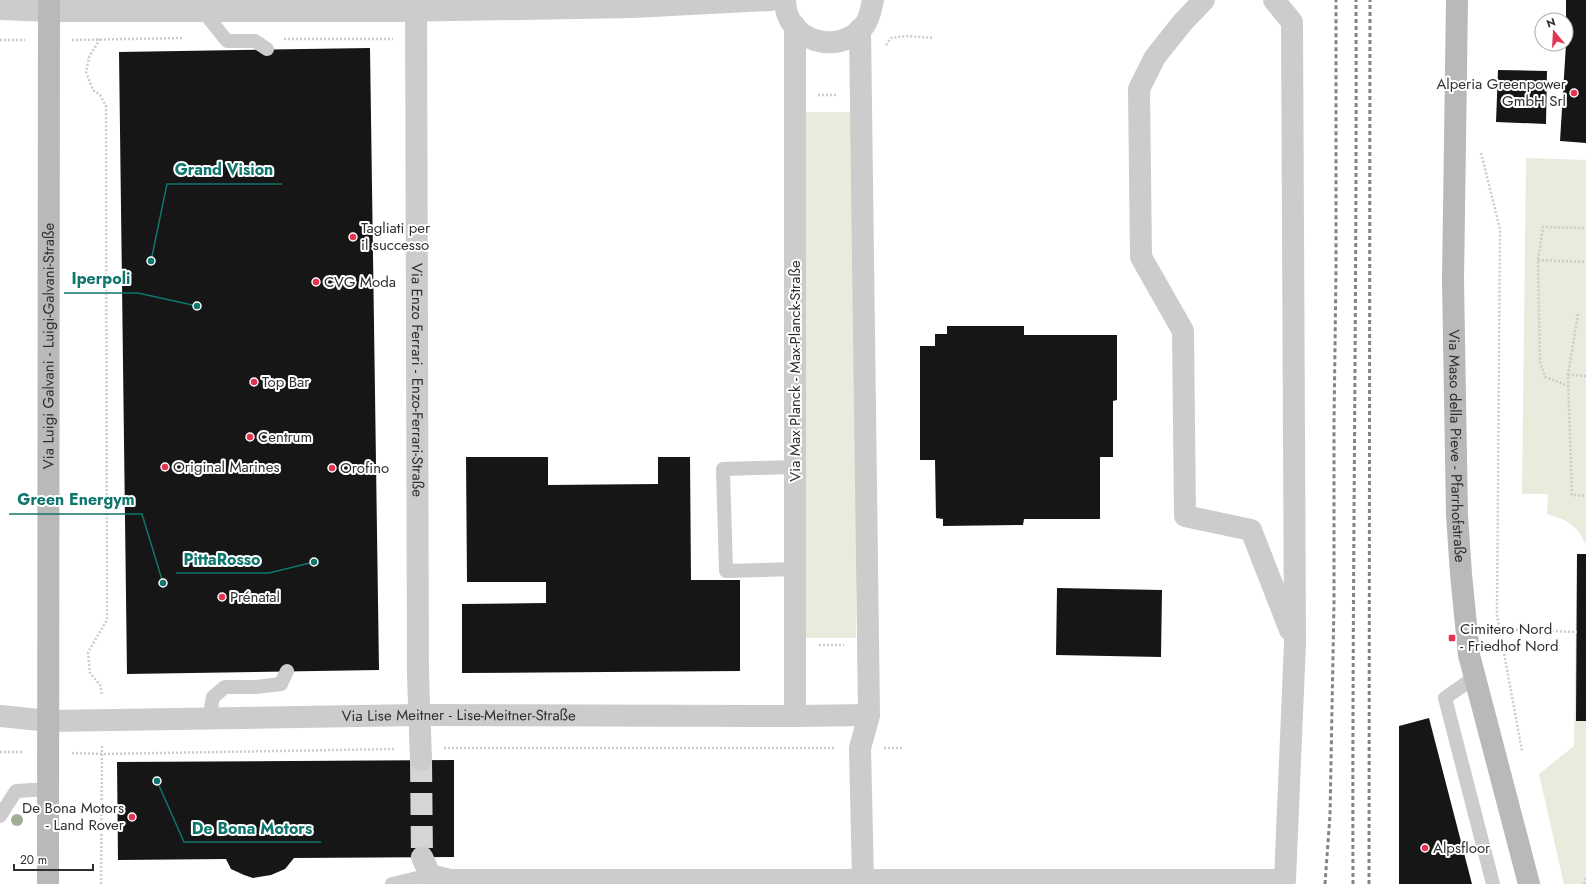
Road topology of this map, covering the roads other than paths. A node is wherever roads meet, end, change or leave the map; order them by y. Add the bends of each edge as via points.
1 (770, 0) edge
2 (785, 0) edge
3 (873, 0) edge
4 (1204, 0) edge
5 (1274, 0) edge
6 (1457, 0) edge
7 (49, 5) edge
8 (416, 6) edge
9 (0, 9) edge
10 (203, 11) junction
11 (860, 29) junction
12 (800, 32) junction
13 (268, 49) dead end
14 (795, 467) junction
15 (795, 569) junction
16 (1295, 643) junction
17 (287, 671) dead end
18 (1475, 677) junction
19 (419, 715) junction
20 (869, 715) junction
21 (0, 716) edge
22 (795, 716) junction
23 (209, 718) junction
24 (49, 721) junction
25 (420, 754) tunnel mouth
26 (49, 788) junction
27 (0, 816) edge
28 (426, 866) joint
29 (863, 880) junction
30 (48, 884) edge
31 (392, 884) edge
32 (1493, 884) edge
33 (1529, 884) edge

1 - 8 street via 633,7
2 - 12 street via 790,20
3 - 11 street via 871,12
4 - 16 street via 1155,57 1139,89 1141,256 1183,331 1185,516 1251,530
5 - 16 street via 1292,22
6 - 18 street, Via Maso della Pieve - Pfarrhofstraße via 1453,280 1456,515 1469,655
7 - 9 street
7 - 10 street via 101,10
7 - 24 street, Via Luigi Galvani - Luigi-Galvani-Straße
8 - 10 street
8 - 19 street, Via Enzo Ferrari - Enzo-Ferrari-Straße
10 - 13 lane via 228,41 256,41
11 - 12 street via 841,41 827,43 812,40
11 - 20 street
12 - 14 street, Via Max Planck - Max-Planck-Straße via 795,96
14 - 15 street, Via Max Planck - Max-Planck-Straße
14 - 15 lane via 723,469 726,571
15 - 22 street, Via Max Planck - Max-Planck-Straße
16 - 29 street via 1285,880
17 - 23 lane via 281,684 225,687 212,697
18 - 32 lane via 1445,698
18 - 33 street, Via Maso della Pieve - Pfarrhofstraße
19 - 22 street, Via Lise Meitner - Lise-Meitner-Straße
19 - 23 street, Via Lise Meitner - Lise-Meitner-Straße
19 - 25 street, Via Enzo Ferrari - Enzo-Ferrari-Straße
20 - 22 street, Via Lise Meitner - Lise-Meitner-Straße
20 - 29 street via 860,748
21 - 24 street, Via Lise Meitner - Lise-Meitner-Straße
23 - 24 street, Via Lise Meitner - Lise-Meitner-Straße
24 - 26 street, Via Luigi Galvani - Luigi-Galvani-Straße
26 - 27 lane via 16,791
26 - 30 street, Via Luigi Galvani - Luigi-Galvani-Straße
28 - 29 street via 458,880
28 - 31 lane

